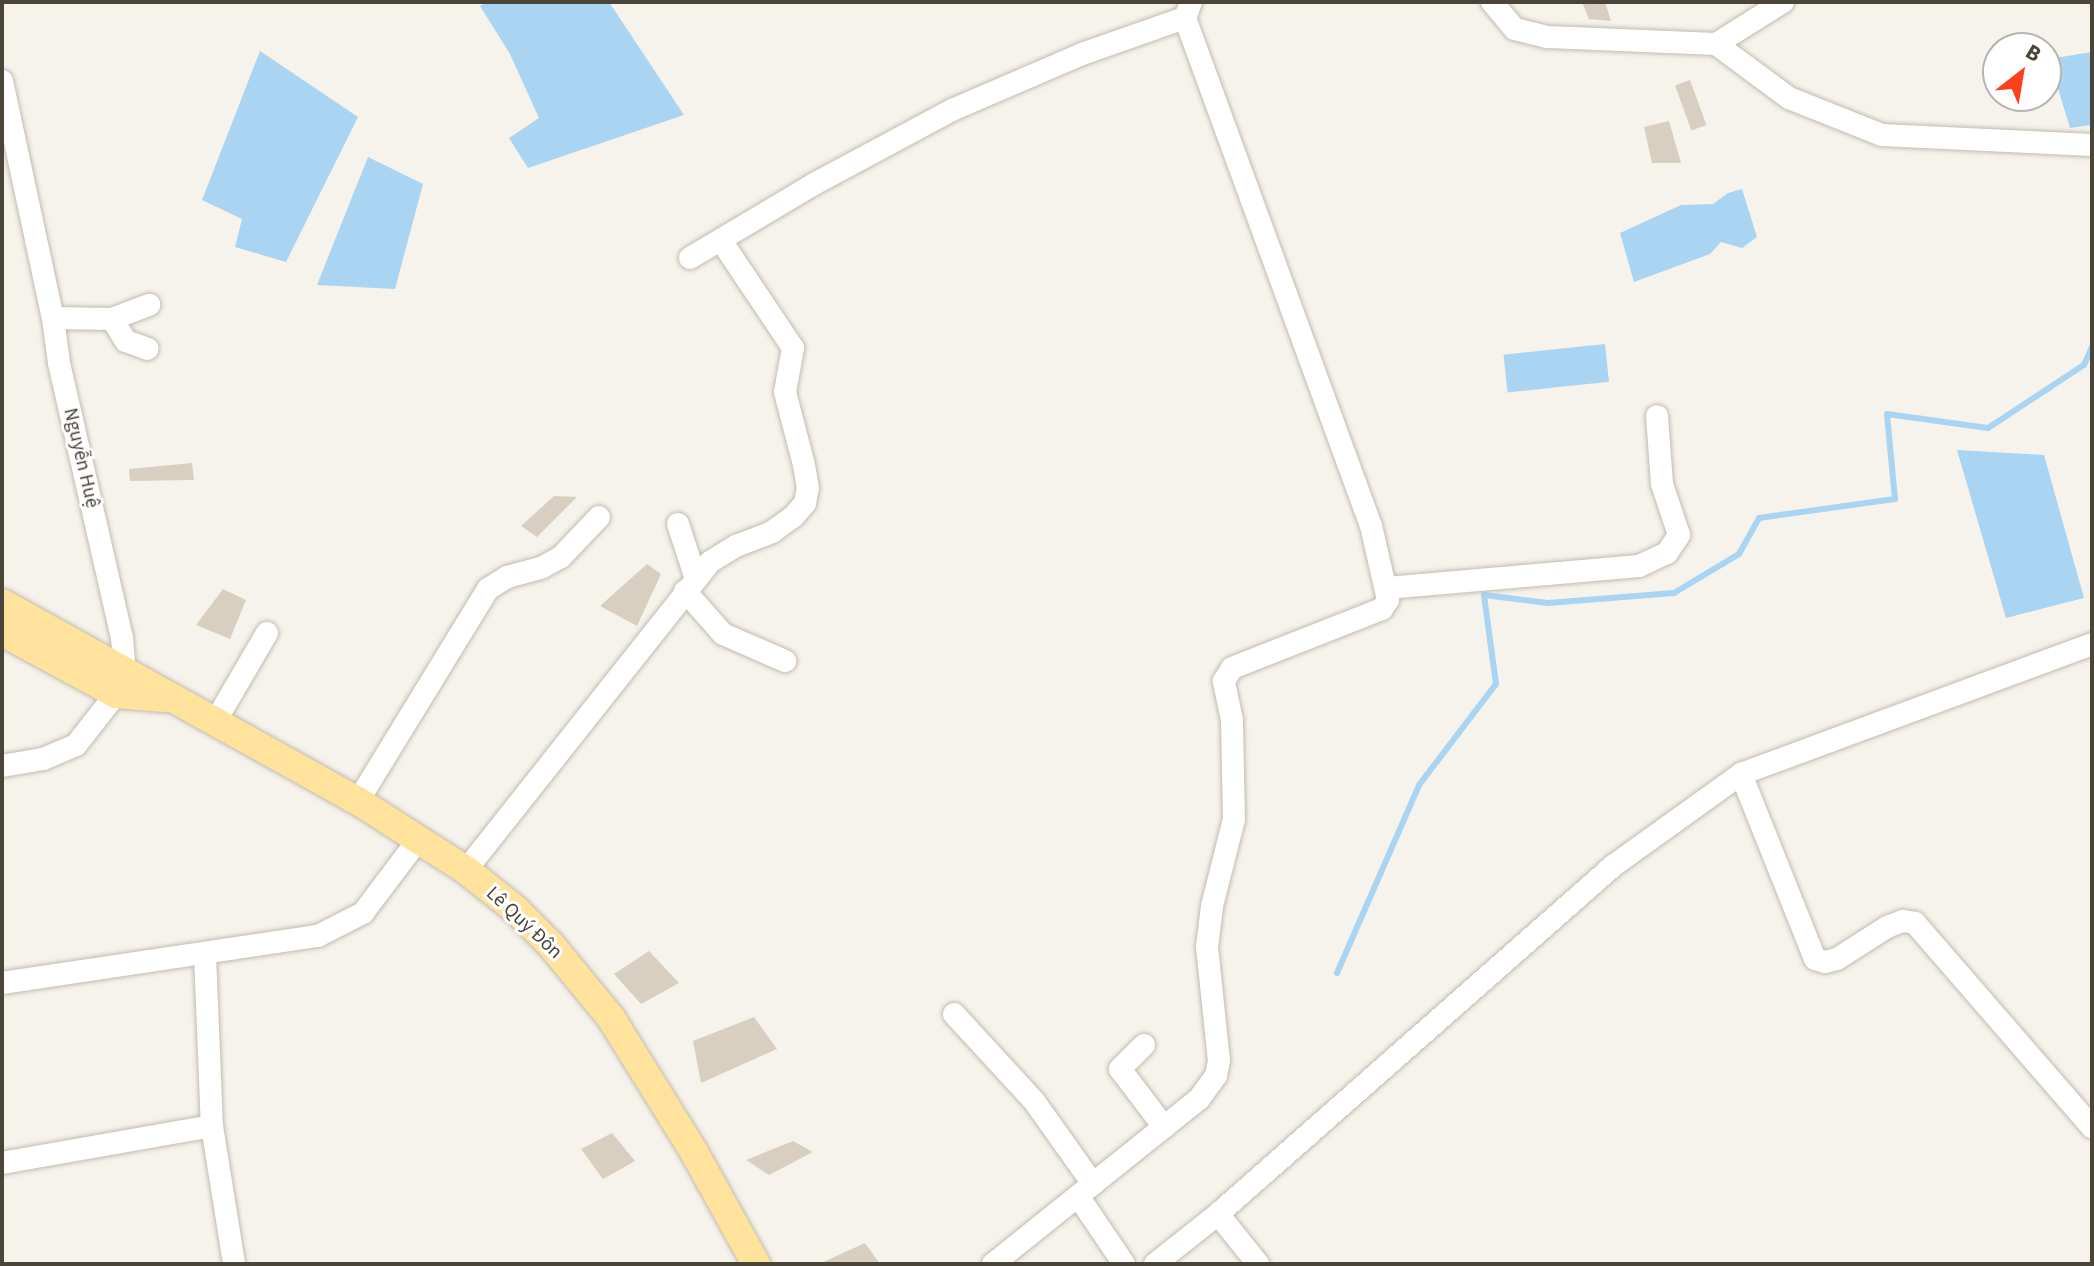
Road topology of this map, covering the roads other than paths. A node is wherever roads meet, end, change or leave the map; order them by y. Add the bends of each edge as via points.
1 (1492, 2) edge
2 (1783, 2) edge
3 (1188, 10) edge
4 (1716, 44) junction
5 (2, 81) edge
6 (2092, 145) edge
7 (722, 242) junction
8 (690, 258) dead end
9 (149, 305) dead end
10 (53, 318) junction
11 (112, 319) junction
12 (148, 349) dead end
13 (1657, 416) dead end
14 (599, 517) dead end
15 (678, 524) dead end
16 (691, 585) junction
17 (1387, 588) junction
18 (2, 603) edge
19 (2, 632) edge
20 (267, 633) dead end
21 (2092, 644) edge
22 (785, 661) dead end
23 (121, 684) junction
24 (215, 722) junction
25 (2, 766) edge
26 (1741, 774) junction
27 (358, 801) junction
28 (418, 840) junction
29 (466, 870) junction
30 (205, 954) junction
31 (2, 983) edge
32 (954, 1014) dead end
33 (1144, 1045) dead end
34 (212, 1126) junction
35 (1164, 1127) junction
36 (2092, 1127) edge
37 (2, 1163) edge
38 (1086, 1190) junction
39 (1218, 1214) junction
40 (234, 1264) edge
41 (756, 1264) edge
42 (993, 1264) edge
43 (1124, 1264) edge
44 (1155, 1264) edge
45 (1258, 1264) edge

1 - 4 street via 1515,29 1548,37
2 - 4 street
3 - 7 street via 952,110 814,184
3 - 17 street via 1371,526
4 - 6 street via 1789,98 1882,135
5 - 10 street, Nguyễn Huệ
7 - 8 street
7 - 16 street via 793,348 785,392 808,488 805,503 793,517 723,554
9 - 11 street
10 - 11 street
10 - 23 street, Nguyễn Huệ via 122,638
11 - 12 street via 126,341
13 - 17 street via 1662,484 1679,535 1667,553 1639,566
14 - 27 street via 561,557 488,589
15 - 16 street
16 - 22 street via 734,642
16 - 29 street
17 - 35 street via 1382,609 1241,662 1224,681 1232,720 1234,819 1207,947 1219,1061 1216,1076 1199,1099
18 - 23 main road, Lê Quý Đôn
19 - 23 main road, Lê Quý Đôn
20 - 24 street
21 - 26 street
23 - 24 main road, Lê Quý Đôn via 177,698
23 - 25 street via 76,745 43,759
24 - 27 main road, Lê Quý Đôn
26 - 36 street via 1815,959 1837,959 1887,927 1915,923
26 - 39 street via 1613,866
27 - 28 main road, Lê Quý Đôn
28 - 29 main road, Lê Quý Đôn
28 - 30 street via 363,913 318,936
29 - 41 main road, Lê Quý Đôn via 551,945 611,1018
30 - 31 street
30 - 34 street
32 - 38 street via 1034,1101
33 - 35 street via 1120,1069
34 - 37 street
34 - 40 street
35 - 38 street
38 - 42 street
38 - 43 street
39 - 44 street
39 - 45 street

